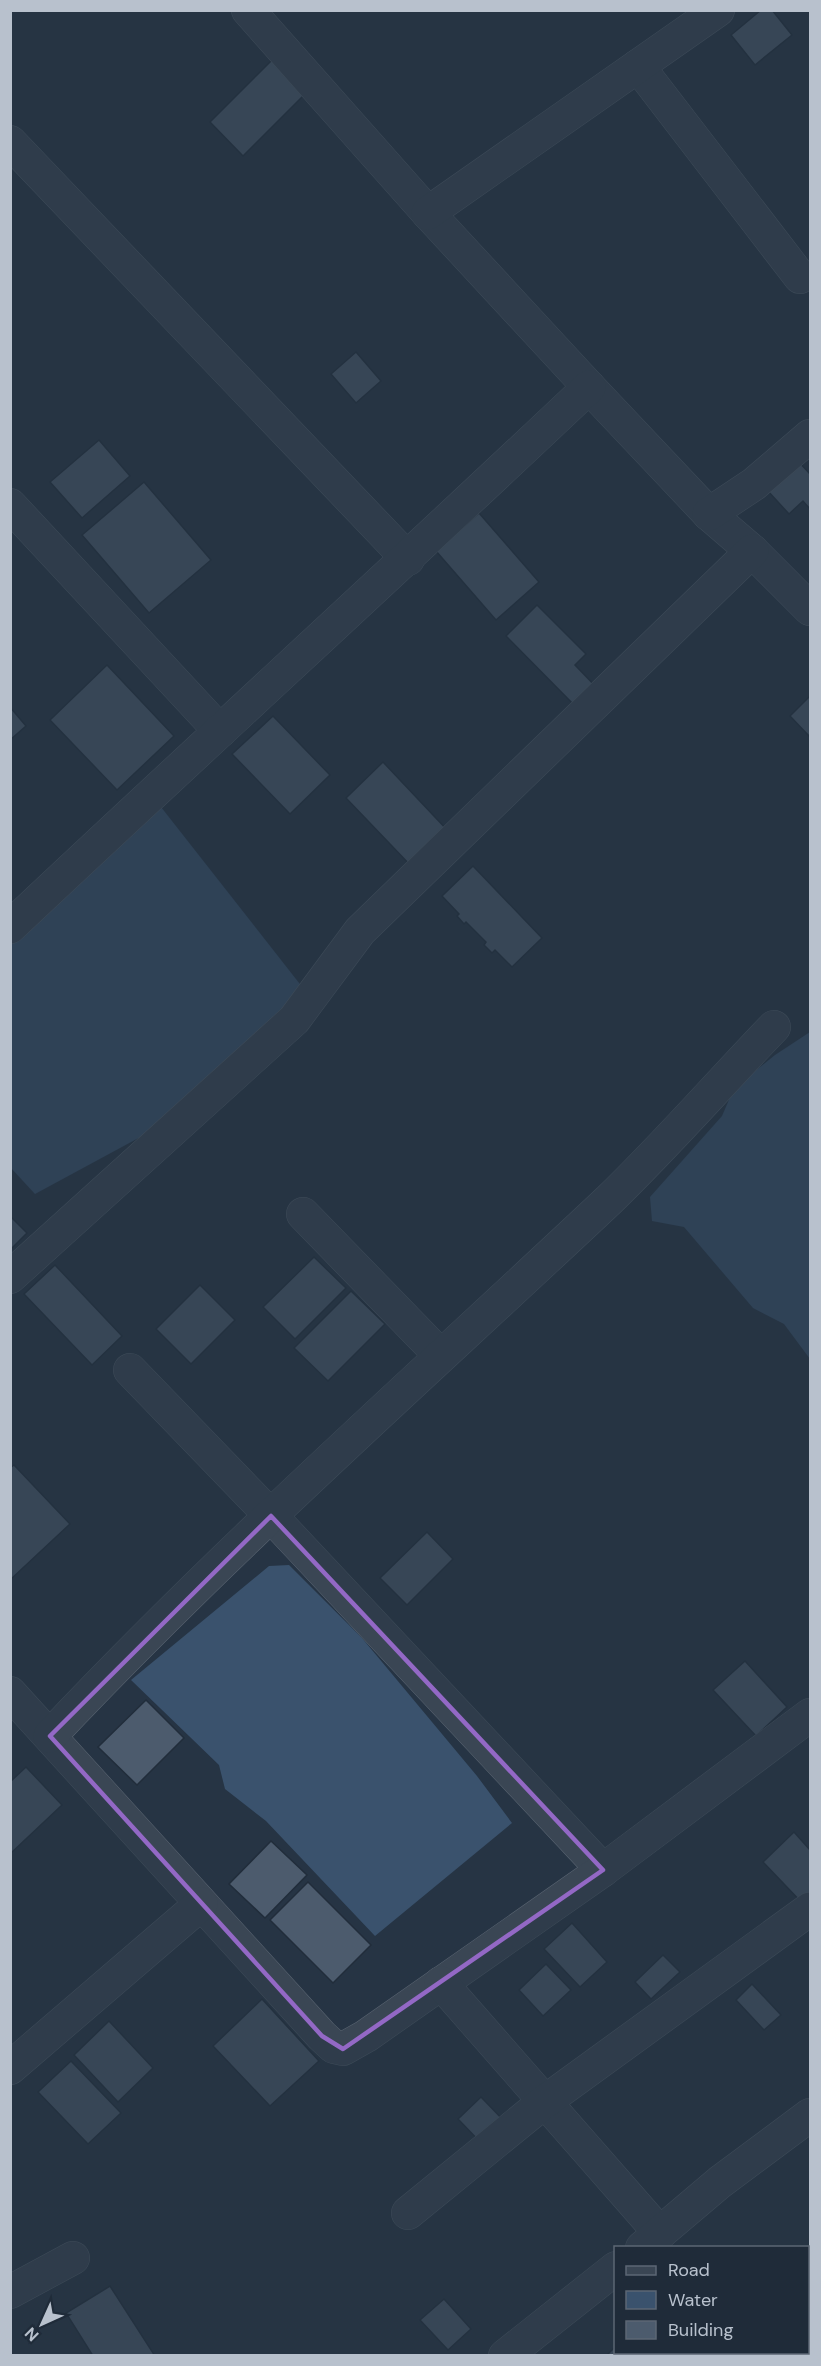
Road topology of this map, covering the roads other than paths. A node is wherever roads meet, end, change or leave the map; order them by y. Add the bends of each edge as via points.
1 (248, 10) edge
2 (718, 10) edge
3 (638, 66) junction
4 (10, 142) edge
5 (428, 213) junction
6 (800, 277) dead end
7 (589, 387) junction
8 (810, 436) edge
9 (10, 505) edge
10 (709, 514) junction
11 (752, 551) junction
12 (408, 559) junction
13 (810, 609) edge
14 (220, 731) junction
15 (10, 927) edge
16 (774, 1027) dead end
17 (303, 1214) dead end
18 (10, 1277) edge
19 (440, 1355) junction
20 (130, 1370) dead end
21 (271, 1516) junction
22 (10, 1693) edge
23 (810, 1715) edge
24 (50, 1736) junction
25 (603, 1870) junction
26 (201, 1905) junction
27 (810, 1909) edge
28 (441, 1983) junction
29 (10, 2068) edge
30 (543, 2103) junction
31 (810, 2115) edge
32 (408, 2213) dead end
33 (651, 2240) edge
34 (73, 2258) dead end
35 (614, 2269) edge
36 (10, 2292) edge
37 (505, 2355) edge

1 - 5 street
2 - 3 street
3 - 5 street
3 - 6 street
4 - 12 street
5 - 7 street
7 - 10 street
7 - 12 street
8 - 10 street via 754,484
9 - 14 street
10 - 11 street
11 - 13 street
11 - 18 street via 360,930 294,1020
12 - 14 street
14 - 15 street
16 - 19 street via 611,1198
17 - 19 street
19 - 21 street
20 - 21 street
21 - 24 street
21 - 25 street
22 - 24 street
23 - 25 street
24 - 26 street
25 - 28 street
26 - 28 street via 334,2047 343,2049 366,2037
26 - 29 street
27 - 30 street
28 - 30 street
30 - 32 street
30 - 33 street
31 - 33 street
34 - 36 street
35 - 37 street

